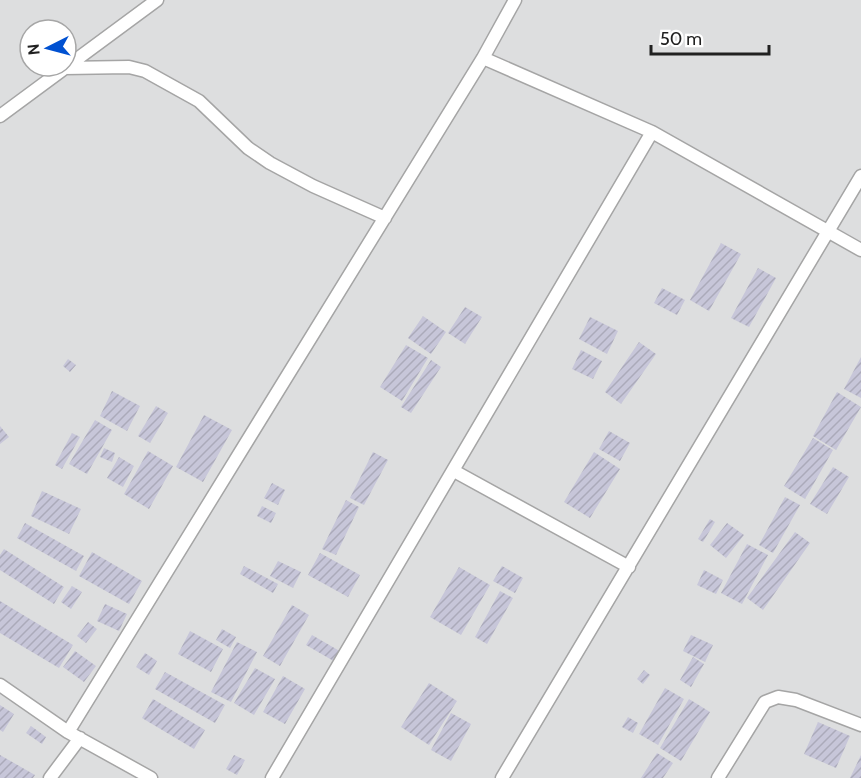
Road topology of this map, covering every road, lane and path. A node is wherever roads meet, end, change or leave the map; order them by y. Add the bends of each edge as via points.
1 (157, 0) edge
2 (516, 0) edge
3 (78, 58) edge
4 (483, 58) junction
5 (78, 68) edge
6 (51, 78) edge
7 (0, 117) edge
8 (652, 132) junction
9 (861, 176) edge
10 (385, 218) junction
11 (828, 233) junction
12 (861, 250) edge
13 (454, 471) junction
14 (629, 567) junction
15 (0, 684) edge
16 (861, 725) edge
17 (68, 732) junction
18 (80, 738) junction
19 (50, 778) edge
20 (151, 778) edge
21 (272, 778) edge
22 (502, 778) edge
23 (718, 778) edge

1 - 3 street
2 - 4 street
4 - 8 street
4 - 10 street
5 - 10 street via 129,67 145,71 199,101 270,163
6 - 7 street
8 - 11 street
8 - 13 street
9 - 11 street
10 - 17 street
11 - 12 street
11 - 14 street
13 - 14 street
13 - 21 street
14 - 22 street
15 - 17 street
16 - 23 street via 796,699 778,697 765,702
17 - 18 street
18 - 19 street
18 - 20 street

